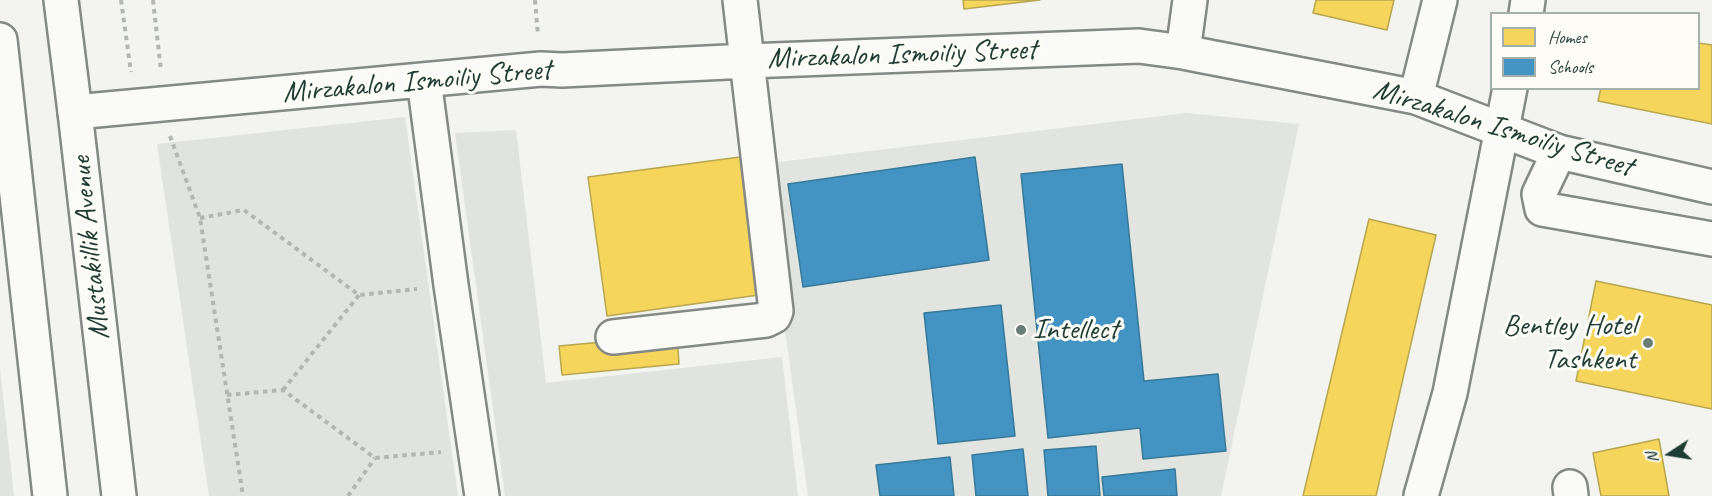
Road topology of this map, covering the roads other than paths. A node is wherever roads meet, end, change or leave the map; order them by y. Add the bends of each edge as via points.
1 (61, 0) edge
2 (740, 0) edge
3 (1190, 0) edge
4 (1440, 0) edge
5 (0, 40) edge
6 (1183, 52) junction
7 (748, 61) junction
8 (424, 80) junction
9 (1510, 90) edge
10 (1416, 98) junction
11 (75, 112) junction
12 (1501, 131) junction
13 (1559, 152) junction
14 (1712, 187) edge
15 (1712, 239) edge
16 (613, 337) dead end
17 (50, 496) edge
18 (119, 496) edge
19 (482, 496) edge
20 (1421, 496) edge

1 - 11 street, Mustakillik Avenue
2 - 7 street
3 - 6 street
4 - 10 street
5 - 17 street
6 - 7 street, Mirzakalon Ismoiliy Street via 1139,46
6 - 10 street, Mirzakalon Ismoiliy Street
7 - 8 street, Mirzakalon Ismoiliy Street via 541,69
7 - 16 street via 774,316
8 - 11 street, Mirzakalon Ismoiliy Street
8 - 19 street
9 - 12 street
10 - 12 street, Mirzakalon Ismoiliy Street
11 - 18 street, Mustakillik Avenue
12 - 13 street, Mirzakalon Ismoiliy Street
12 - 20 street via 1450,393
13 - 14 street, Mirzakalon Ismoiliy Street
13 - 15 street via 1539,194 1542,209

